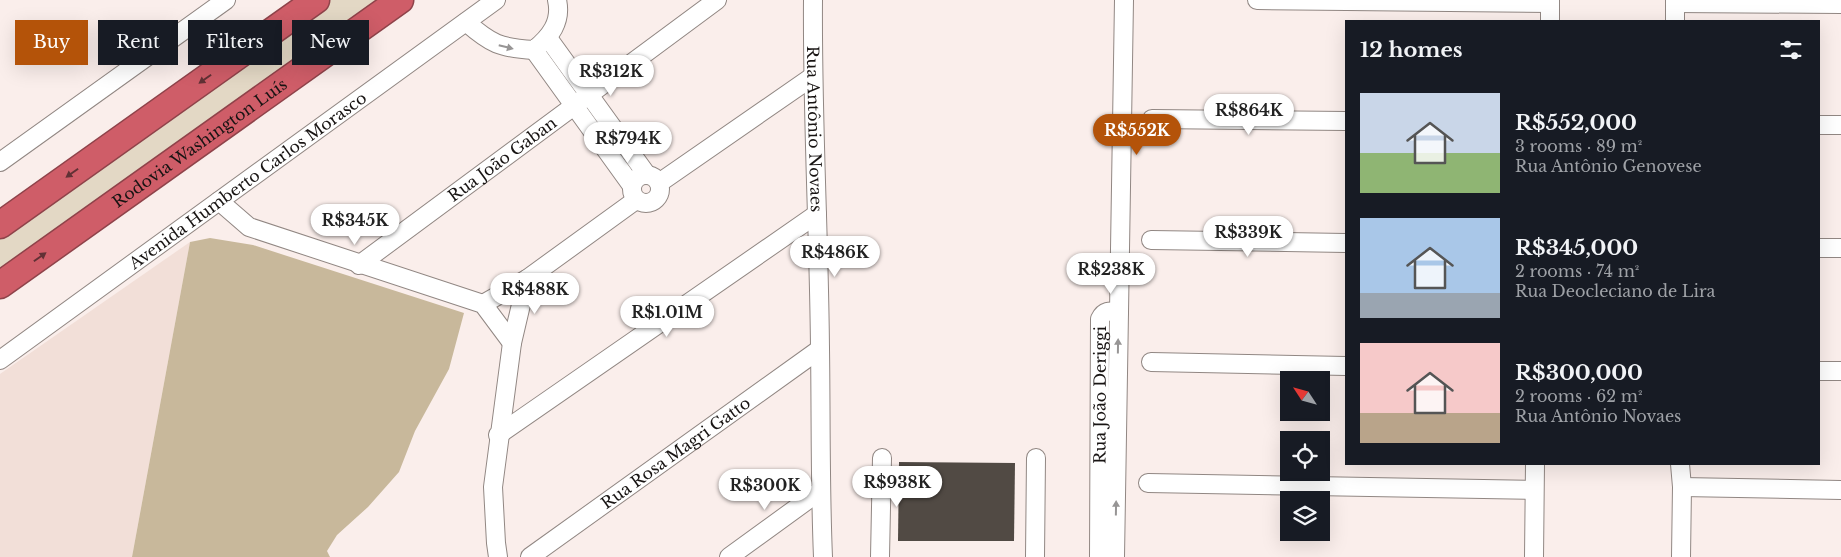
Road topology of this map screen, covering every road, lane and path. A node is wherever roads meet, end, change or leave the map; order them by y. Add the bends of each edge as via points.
1 (226, 0) edge
2 (316, 0) edge
3 (400, 0) edge
4 (496, 0) edge
5 (557, 0) edge
6 (717, 0) edge
7 (813, 0) edge
8 (1124, 0) edge
9 (1257, 0) edge
10 (1550, 2) edge
11 (1675, 2) edge
12 (1841, 4) edge
13 (1550, 20) edge
14 (1675, 20) edge
15 (466, 22) junction
16 (548, 38) junction
17 (534, 50) junction
18 (812, 76) junction
19 (588, 94) junction
20 (573, 106) junction
21 (1152, 118) dead end
22 (1345, 121) edge
23 (1820, 125) edge
24 (1841, 125) edge
25 (0, 162) edge
26 (653, 179) junction
27 (634, 193) junction
28 (219, 201) junction
29 (817, 214) junction
30 (0, 225) edge
31 (1150, 240) dead end
32 (1345, 242) edge
33 (1820, 248) edge
34 (1841, 248) edge
35 (359, 265) junction
36 (527, 279) junction
37 (0, 286) edge
38 (483, 304) junction
39 (1118, 312) junction
40 (512, 343) junction
41 (820, 349) junction
42 (0, 360) edge
43 (1150, 362) dead end
44 (1345, 366) edge
45 (1820, 371) edge
46 (1841, 371) edge
47 (498, 435) junction
48 (882, 458) dead end
49 (1036, 458) dead end
50 (1536, 465) edge
51 (1680, 465) edge
52 (1148, 483) dead end
53 (1682, 487) junction
54 (1534, 490) junction
55 (1841, 490) edge
56 (820, 491) junction
57 (498, 557) edge
58 (530, 557) edge
59 (729, 557) edge
60 (823, 557) edge
61 (880, 557) edge
62 (1035, 557) edge
63 (1099, 557) edge
64 (1115, 557) edge
65 (1534, 557) edge
66 (1681, 557) edge

1 - 25 street
2 -> 30 highway
37 -> 3 highway, Rodovia Washington Luís
4 - 15 street, Avenida Humberto Carlos Morasco
5 - 16 street via 556,22
6 - 19 street, Rua João Gaban
7 - 18 street, Rua Antônio Novaes
8 - 39 street
9 - 10 street
10 - 13 street
11 - 12 street
11 - 14 street
15 -> 17 street via 494,44 510,49
15 - 28 street, Avenida Humberto Carlos Morasco
16 - 17 street
16 - 19 street
17 - 20 street
18 - 26 street
18 - 29 street, Rua Antônio Novaes
19 - 20 street, Rua João Gaban
19 - 26 street
20 - 27 street
20 - 35 street, Rua João Gaban
21 - 22 street
23 - 24 street
26 - 27 street via 638,177
26 - 27 street via 660,193 654,201 645,204
27 - 36 street
28 - 35 street via 249,227
28 - 42 street, Avenida Humberto Carlos Morasco
29 - 41 street, Rua Antônio Novaes
29 - 47 street
31 - 32 street
33 - 34 street
35 - 38 street
36 - 38 street
36 - 40 street
38 - 40 street
39 - 63 street, Rua João Deriggi via 1106,311 1100,318
64 -> 39 street, Rua João Deriggi
40 - 47 street
41 - 56 street, Rua Antônio Novaes
41 - 58 street, Rua Rosa Magri Gatto
43 - 44 street
45 - 46 street
47 - 57 street via 493,487
48 - 61 street
49 - 62 street
50 - 54 street
51 - 53 street
52 - 54 street
53 - 55 street
53 - 66 street
54 - 65 street
56 - 59 street
56 - 60 street, Rua Antônio Novaes

